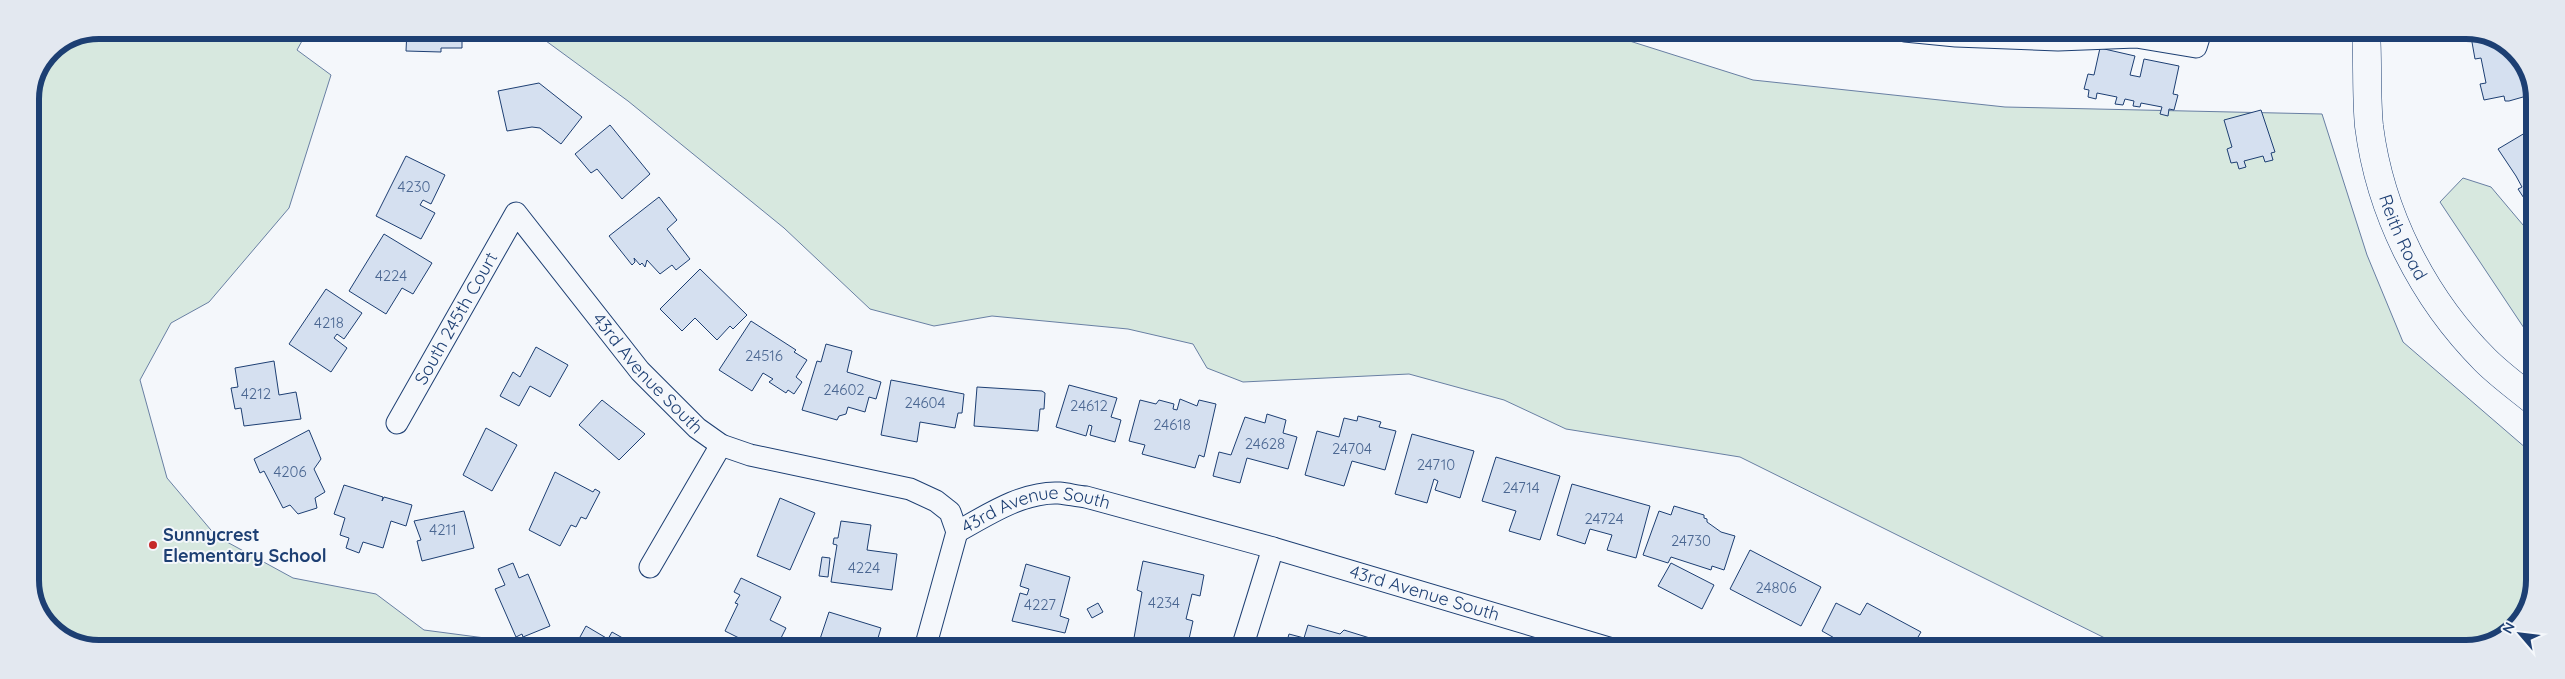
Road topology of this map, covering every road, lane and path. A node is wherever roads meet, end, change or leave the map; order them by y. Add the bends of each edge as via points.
1 (2032, 39) edge
2 (2084, 39) edge
3 (2366, 39) edge
4 (516, 213) joint
5 (2526, 395) edge
6 (397, 423) dead end
7 (721, 445) junction
8 (957, 532) junction
9 (1273, 548) junction
10 (650, 567) dead end
11 (926, 640) edge
12 (1244, 640) edge
13 (1582, 640) edge

1 - 2 street
3 - 5 main road, Reith Road via 2369,126 2385,197 2412,263 2446,314 2485,360
4 - 6 street, South 245th Court
4 - 7 street, 43rd Avenue South via 640,371 697,428
7 - 8 street, 43rd Avenue South via 750,455 910,489 936,500 950,512
7 - 10 street
8 - 9 street, 43rd Avenue South via 1028,497 1058,493
8 - 11 street
9 - 12 street
9 - 13 street, 43rd Avenue South

